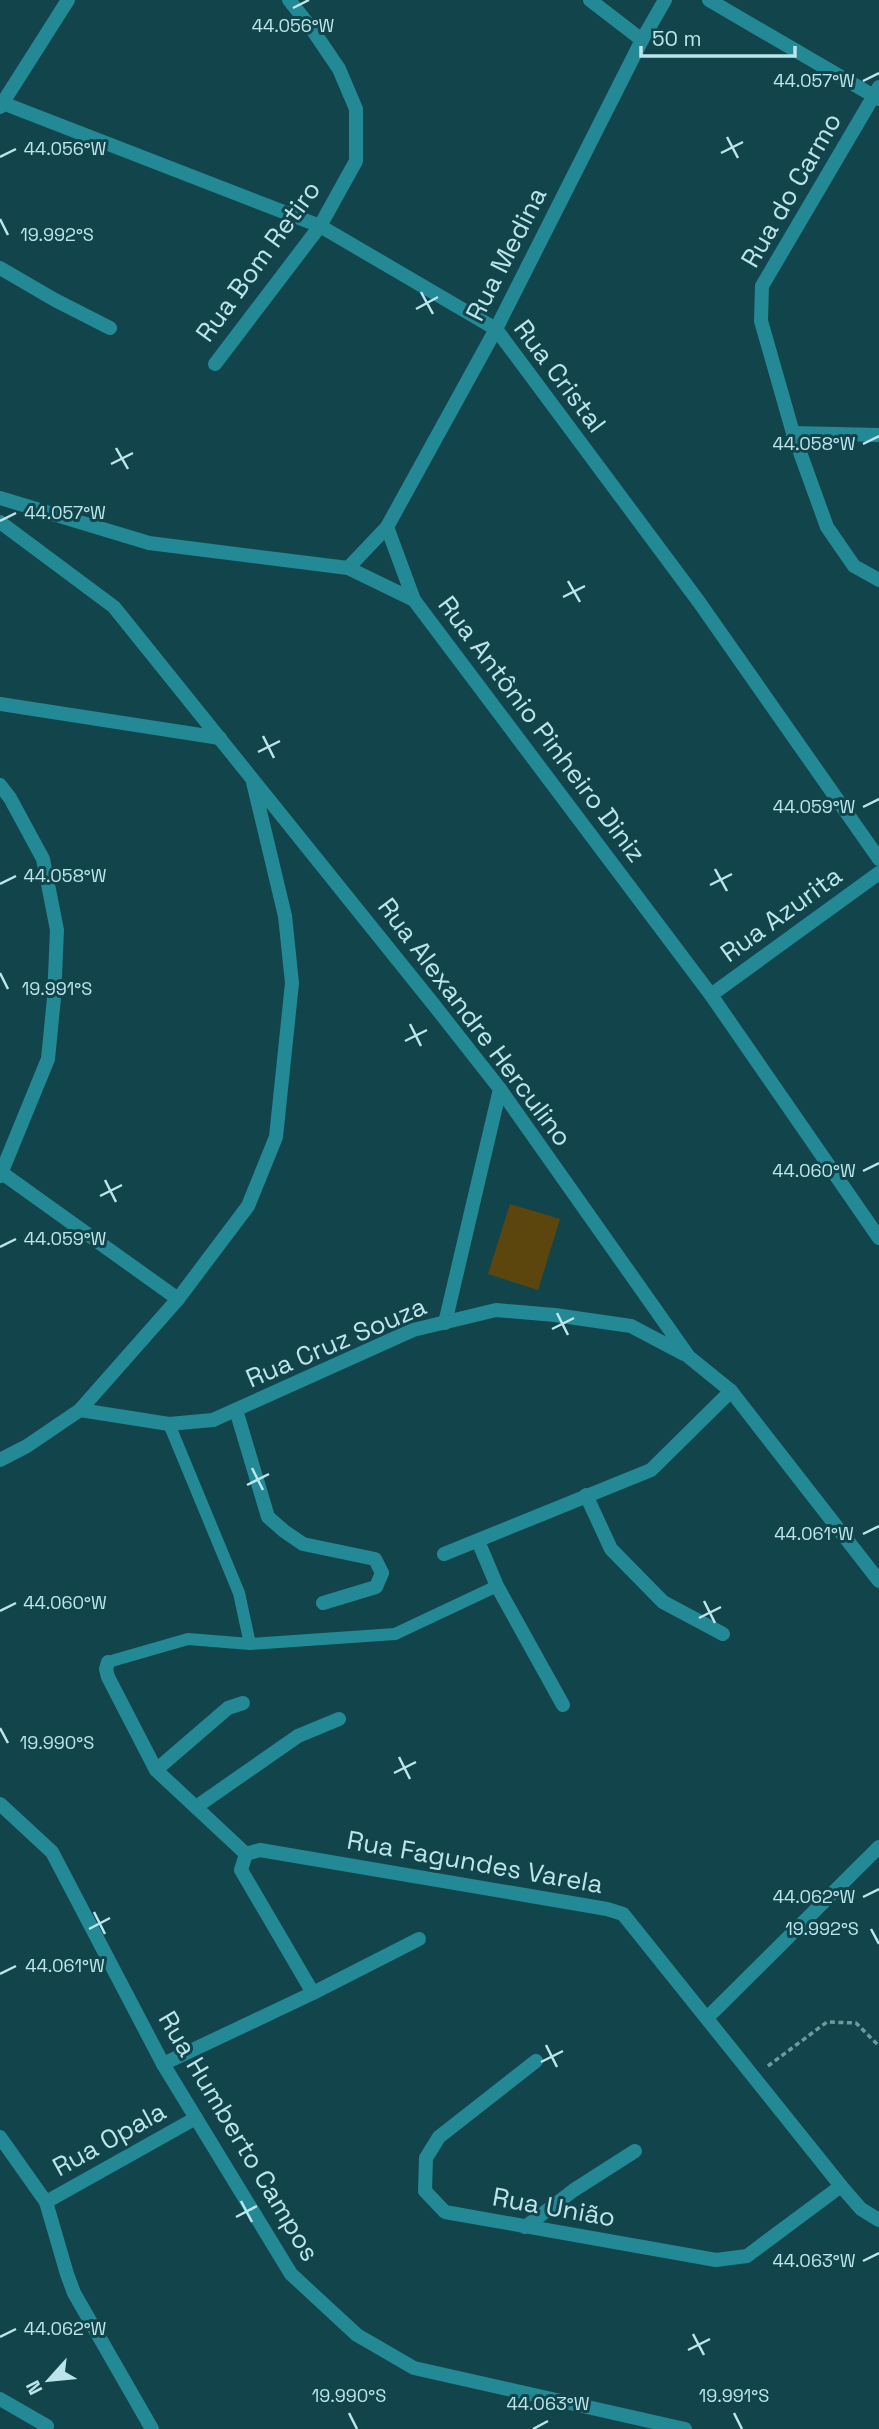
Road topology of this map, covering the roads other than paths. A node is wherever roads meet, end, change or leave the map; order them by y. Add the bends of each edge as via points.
1 (68, 0) edge
2 (289, 0) edge
3 (665, 0) edge
4 (709, 0) edge
5 (593, 1) edge
6 (642, 40) junction
7 (877, 94) edge
8 (1, 104) edge
9 (320, 226) junction
10 (0, 268) edge
11 (110, 328) dead end
12 (496, 329) junction
13 (215, 364) dead end
14 (793, 433) junction
15 (879, 435) edge
16 (0, 498) edge
17 (0, 522) edge
18 (387, 527) junction
19 (348, 568) junction
20 (879, 580) edge
21 (414, 600) junction
22 (0, 704) edge
23 (220, 737) junction
24 (252, 778) junction
25 (0, 785) edge
26 (879, 859) edge
27 (879, 873) edge
28 (711, 995) junction
29 (499, 1089) junction
30 (1, 1174) edge
31 (879, 1238) edge
32 (178, 1300) junction
33 (445, 1323) junction
34 (689, 1357) junction
35 (731, 1391) junction
36 (80, 1410) junction
37 (236, 1410) junction
38 (169, 1424) junction
39 (0, 1460) edge
40 (586, 1495) junction
41 (478, 1541) junction
42 (444, 1554) dead end
43 (879, 1581) edge
44 (497, 1586) junction
45 (323, 1603) dead end
46 (723, 1634) dead end
47 (250, 1644) junction
48 (108, 1662) joint
49 (243, 1703) dead end
50 (563, 1705) dead end
51 (339, 1719) dead end
52 (156, 1770) junction
53 (0, 1804) edge
54 (196, 1807) junction
55 (879, 1847) edge
56 (246, 1854) junction
57 (419, 1939) dead end
58 (313, 1993) junction
59 (707, 2018) junction
60 (536, 2061) dead end
61 (163, 2064) junction
62 (196, 2118) junction
63 (0, 2137) edge
64 (635, 2151) dead end
65 (841, 2186) junction
66 (46, 2202) junction
67 (879, 2220) edge
68 (525, 2227) junction
69 (0, 2399) edge
70 (47, 2426) dead end
71 (152, 2429) edge
72 (685, 2429) edge

1 - 8 street
2 - 9 street, Rua Bom Retiro via 339,69 356,109 356,161
3 - 6 street, Rua Medina
4 - 7 street
5 - 6 street
6 - 12 street, Rua Medina
7 - 14 street, Rua do Carmo via 762,286 761,321
8 - 9 street, Rua Cristal
9 - 12 street, Rua Cristal
9 - 13 street, Rua Bom Retiro
10 - 11 street
12 - 18 street, Rua Medina
12 - 26 street, Rua Cristal via 699,602
14 - 15 street
14 - 20 street, Rua do Carmo via 827,527 854,566
16 - 19 street, Rua Antônio Pinheiro Diniz via 149,543
17 - 23 street, Rua Alexandre Herculino via 114,607
18 - 19 street, Rua Medina
18 - 21 street
19 - 21 street, Rua Antônio Pinheiro Diniz
21 - 28 street, Rua Antônio Pinheiro Diniz
22 - 23 street
23 - 24 street, Rua Alexandre Herculino
24 - 29 street, Rua Alexandre Herculino
24 - 32 street via 285,916 292,983 276,1137 248,1206
25 - 30 street via 43,859 57,930 48,1059
27 - 28 street, Rua Azurita
28 - 31 street, Rua Antônio Pinheiro Diniz
29 - 33 street
29 - 34 street, Rua Alexandre Herculino
30 - 32 street
32 - 36 street
33 - 34 street, Rua Cruz Souza via 496,1310 555,1315 631,1326
33 - 37 street, Rua Cruz Souza via 414,1330
34 - 35 street, Rua Alexandre Herculino
35 - 40 street via 651,1470
35 - 43 street, Rua Alexandre Herculino
36 - 38 street, Rua Cruz Souza
36 - 39 street
37 - 38 street, Rua Cruz Souza via 213,1420
37 - 45 street via 268,1517 303,1544 375,1559 382,1573 376,1587
38 - 47 lane via 239,1593
40 - 41 street
40 - 46 street via 611,1549 663,1602
41 - 42 street
41 - 44 street
44 - 47 lane via 395,1634
44 - 50 street
47 - 48 lane via 188,1639
48 - 52 street via 108,1677
49 - 52 street via 228,1708
51 - 54 street via 298,1736
52 - 54 street
53 - 61 street, Rua Humberto Campos via 52,1852
54 - 56 street
55 - 59 street
56 - 58 street via 242,1870
56 - 59 street, Rua Fagundes Varela via 260,1850 624,1914
57 - 58 street
58 - 61 street
59 - 65 street, Rua Fagundes Varela
60 - 68 street, Rua União via 439,2137 426,2158 425,2191 445,2212
61 - 62 street, Rua Humberto Campos
62 - 66 street, Rua Opala
62 - 72 street, Rua Humberto Campos via 291,2274 357,2335 414,2368
63 - 66 street
64 - 68 street
65 - 67 street, Rua Fagundes Varela via 861,2209
65 - 68 street, Rua União via 747,2256 716,2260
66 - 71 street via 74,2293
69 - 70 street

